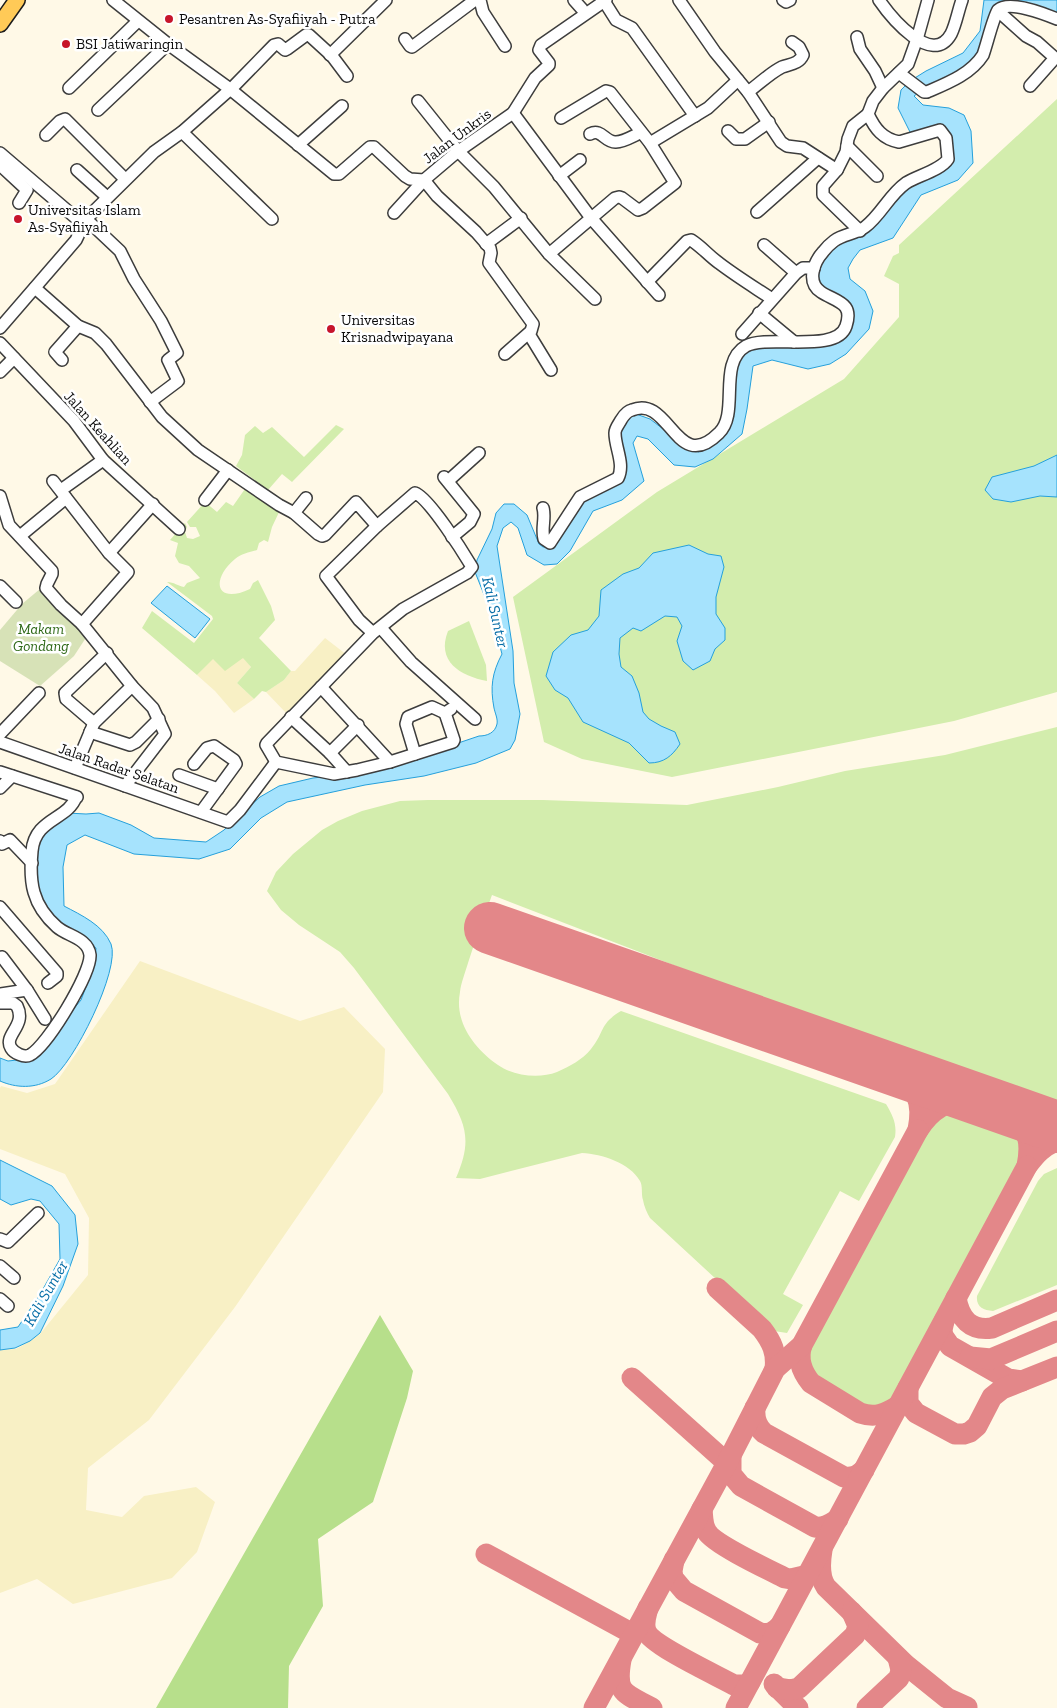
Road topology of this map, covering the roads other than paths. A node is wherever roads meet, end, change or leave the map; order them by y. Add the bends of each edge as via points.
1 (113, 0) edge
2 (386, 0) edge
3 (475, 0) edge
4 (480, 0) edge
5 (574, 0) edge
6 (679, 0) edge
7 (783, 0) edge
8 (790, 0) edge
9 (928, 0) edge
10 (962, 0) edge
11 (605, 1) edge
12 (881, 1) edge
13 (582, 10) dead end
14 (998, 11) junction
15 (1057, 19) edge
16 (138, 21) junction
17 (857, 38) dead end
18 (917, 38) junction
19 (406, 39) dead end
20 (792, 42) dead end
21 (168, 44) junction
22 (506, 46) dead end
23 (330, 55) junction
24 (1056, 57) edge
25 (899, 73) junction
26 (347, 76) dead end
27 (738, 80) junction
28 (1030, 86) dead end
29 (69, 88) dead end
30 (883, 88) junction
31 (230, 89) junction
32 (748, 92) junction
33 (418, 100) dead end
34 (342, 106) dead end
35 (98, 110) dead end
36 (513, 113) junction
37 (868, 114) junction
38 (695, 116) junction
39 (561, 118) dead end
40 (769, 122) junction
41 (728, 131) dead end
42 (182, 132) junction
43 (640, 132) junction
44 (590, 134) dead end
45 (46, 135) dead end
46 (650, 143) junction
47 (298, 145) junction
48 (847, 146) junction
49 (458, 151) junction
50 (0, 153) edge
51 (818, 158) junction
52 (580, 160) dead end
53 (0, 165) edge
54 (77, 170) dead end
55 (838, 170) junction
56 (560, 176) junction
57 (877, 176) dead end
58 (126, 179) junction
59 (424, 180) junction
60 (110, 194) junction
61 (19, 203) dead end
62 (757, 212) dead end
63 (394, 213) dead end
64 (521, 218) junction
65 (591, 218) junction
66 (272, 219) dead end
67 (84, 222) junction
68 (860, 230) junction
69 (486, 244) junction
70 (764, 246) dead end
71 (549, 254) junction
72 (814, 268) junction
73 (796, 273) junction
74 (647, 282) junction
75 (35, 288) junction
76 (659, 296) dead end
77 (594, 299) dead end
78 (772, 299) junction
79 (759, 313) junction
80 (78, 326) junction
81 (0, 328) edge
82 (528, 334) junction
83 (742, 334) dead end
84 (794, 342) junction
85 (0, 343) edge
86 (505, 354) dead end
87 (14, 358) junction
88 (62, 360) dead end
89 (550, 370) dead end
90 (0, 372) edge
91 (150, 402) junction
92 (478, 453) dead end
93 (103, 460) junction
94 (228, 470) junction
95 (53, 481) dead end
96 (64, 494) junction
97 (0, 496) edge
98 (306, 498) dead end
99 (205, 500) dead end
100 (153, 504) junction
101 (543, 508) dead end
102 (3, 513) edge
103 (294, 513) junction
104 (377, 526) junction
105 (179, 529) dead end
106 (20, 536) junction
107 (452, 537) junction
108 (109, 553) junction
109 (0, 586) edge
110 (16, 602) dead end
111 (82, 624) junction
112 (377, 631) junction
113 (107, 653) junction
114 (132, 686) junction
115 (320, 687) junction
116 (39, 693) dead end
117 (457, 702) junction
118 (446, 713) junction
119 (291, 717) junction
120 (474, 718) dead end
121 (159, 719) junction
122 (358, 725) junction
123 (92, 727) junction
124 (0, 734) edge
125 (0, 742) edge
126 (330, 753) junction
127 (415, 754) junction
128 (276, 762) junction
129 (390, 762) junction
130 (194, 764) dead end
131 (75, 768) junction
132 (0, 772) edge
133 (348, 772) junction
134 (179, 775) dead end
135 (12, 776) junction
136 (125, 786) junction
137 (0, 788) edge
138 (218, 789) junction
139 (201, 812) junction
140 (1, 844) edge
141 (32, 863) junction
142 (0, 907) edge
143 (2, 957) dead end
144 (48, 983) dead end
145 (27, 990) junction
146 (0, 994) edge
147 (0, 1003) edge
148 (45, 1018) dead end
149 (38, 1213) dead end
150 (0, 1239) edge
151 (0, 1266) edge
152 (14, 1278) dead end

1 - 16 street
2 - 23 street
3 - 19 street via 412,47
4 - 22 street via 483,12
5 - 13 street
6 - 27 street via 714,52
7 - 8 street
9 - 18 street
10 - 18 street via 951,34 943,42 933,45
11 - 36 street, Jalan Unkris via 539,47 549,65 535,78
11 - 38 street via 616,20 632,28
12 - 18 street via 903,30
14 - 15 street via 1014,5
14 - 24 street
14 - 25 street via 980,60 953,81 924,92
16 - 21 street
16 - 29 street
17 - 30 street
18 - 25 street via 908,64
20 - 32 street via 799,46 802,58
21 - 31 street
21 - 35 street
23 - 26 street
23 - 31 street via 309,35 285,50 276,44
24 - 28 street
25 - 30 street
27 - 32 street
27 - 38 street
30 - 37 street
31 - 42 street
31 - 47 street
32 - 40 street
33 - 49 street
34 - 47 street
36 - 49 street, Jalan Unkris
36 - 56 street
37 - 48 street via 853,126
37 - 68 street via 881,134 898,142 940,130 946,138 948,159 906,183
38 - 46 street
39 - 43 street via 606,91
40 - 41 street via 744,139 736,140
40 - 51 street via 775,136 784,145 803,148
42 - 58 street via 154,152
42 - 66 street
43 - 44 street via 618,143 600,133
43 - 46 street
45 - 58 street via 65,119
46 - 65 street via 674,180 674,186 638,210 622,198 615,198
47 - 59 street via 336,175 374,147 410,180
48 - 55 street
48 - 57 street
49 - 59 street, Jalan Unkris
49 - 64 street
50 - 67 street
51 - 55 street
51 - 62 street
52 - 56 street
53 - 61 street via 27,190
54 - 60 street
55 - 68 street via 823,186 823,195
56 - 65 street
58 - 60 street
59 - 63 street
59 - 69 street, Jalan Unkris
60 - 67 street
64 - 69 street
64 - 71 street
65 - 71 street
65 - 74 street
67 - 75 street via 76,240
67 - 91 street via 120,251 177,352 168,360 178,381
68 - 72 street via 835,240 822,253
69 - 82 street via 491,250 489,263 533,324
70 - 73 street
71 - 77 street
72 - 73 street via 803,268
72 - 84 street via 818,289 846,308 846,326 844,331 829,340
73 - 78 street
74 - 76 street
74 - 78 street via 691,240
75 - 80 street
75 - 81 street
78 - 79 street
79 - 83 street
79 - 84 street
80 - 88 street via 56,352
80 - 91 street via 95,333 106,344
82 - 86 street
82 - 89 street
84 - 101 street via 766,341 741,350 731,371 727,419 720,433 708,442 690,446 655,412 643,408 630,410 615,432 620,464 618,478 580,498 550,543 542,534
85 - 87 street, Jalan Keahlian
87 - 90 street
87 - 93 street, Jalan Keahlian via 74,421
91 - 94 street via 198,450
92 - 107 street via 446,479 474,514 470,522
93 - 96 street
93 - 100 street, Jalan Keahlian
94 - 99 street
94 - 103 street
95 - 96 street
96 - 106 street
96 - 108 street
97 - 102 street
98 - 103 street
100 - 105 street, Jalan Keahlian
100 - 108 street
102 - 106 street
103 - 104 street via 322,536 356,502
104 - 107 street via 415,493 423,498
104 - 112 street via 326,576 359,620
106 - 111 street via 52,573 46,588
107 - 112 street via 472,567 403,610
108 - 111 street via 128,572
109 - 110 street
111 - 113 street
112 - 115 street
112 - 117 street
113 - 114 street
113 - 123 street via 65,693 66,699
114 - 121 street
114 - 123 street
115 - 119 street
115 - 122 street
116 - 124 street
117 - 118 street
117 - 120 street
118 - 127 street via 453,742
118 - 127 street via 432,707 408,717 406,724
119 - 126 street
119 - 128 street via 266,744
121 - 123 street via 130,745
121 - 136 street via 164,736
122 - 126 street
122 - 129 street
123 - 131 street
125 - 131 street, Jalan Radar Selatan
126 - 133 street
127 - 129 street
128 - 133 street via 328,773
128 - 139 street, Jalan Radar Selatan via 228,822
129 - 133 street
130 - 138 street via 210,746 234,760 235,767
131 - 136 street, Jalan Radar Selatan
132 - 135 street
134 - 138 street
135 - 137 street
135 - 141 street via 76,797 71,806 39,831 33,846
136 - 139 street, Jalan Radar Selatan
138 - 139 street
140 - 141 street via 10,840
141 - 147 street via 35,899 56,926 84,944 89,962 77,993 39,1048 30,1055 20,1055 9,1045 20,1019 18,1006
142 - 144 street via 57,973
143 - 145 street
145 - 146 street
145 - 148 street
149 - 150 street via 8,1242
151 - 152 street

